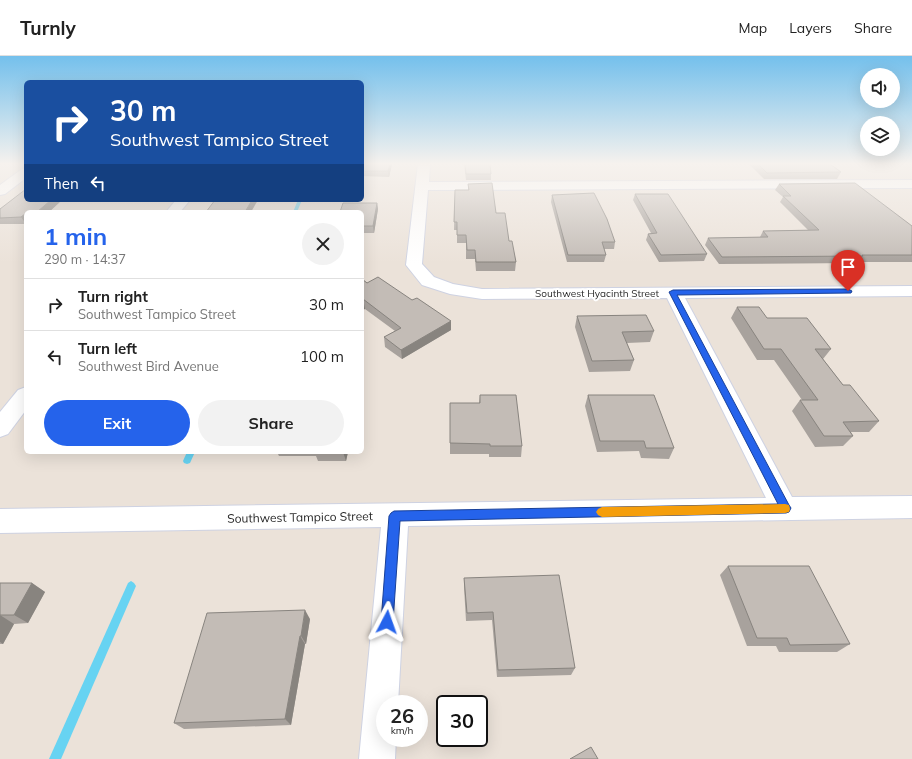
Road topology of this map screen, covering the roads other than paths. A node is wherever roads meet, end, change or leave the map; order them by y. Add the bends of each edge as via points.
1 (421, 197) edge
2 (181, 202) edge
3 (175, 210) edge
4 (912, 291) edge
5 (673, 292) junction
6 (24, 398) edge
7 (0, 428) edge
8 (912, 507) edge
9 (786, 508) junction
10 (394, 516) junction
11 (0, 521) edge
12 (377, 759) edge

1 - 5 street, Southwest Hyacinth Street via 414,265 428,281 450,290 482,294
2 - 3 street
4 - 5 street, Southwest Hyacinth Street
5 - 9 street
6 - 7 street
8 - 9 street, Southwest Tampico Street
9 - 10 street, Southwest Tampico Street
10 - 11 street, Southwest Tampico Street
10 - 12 street

